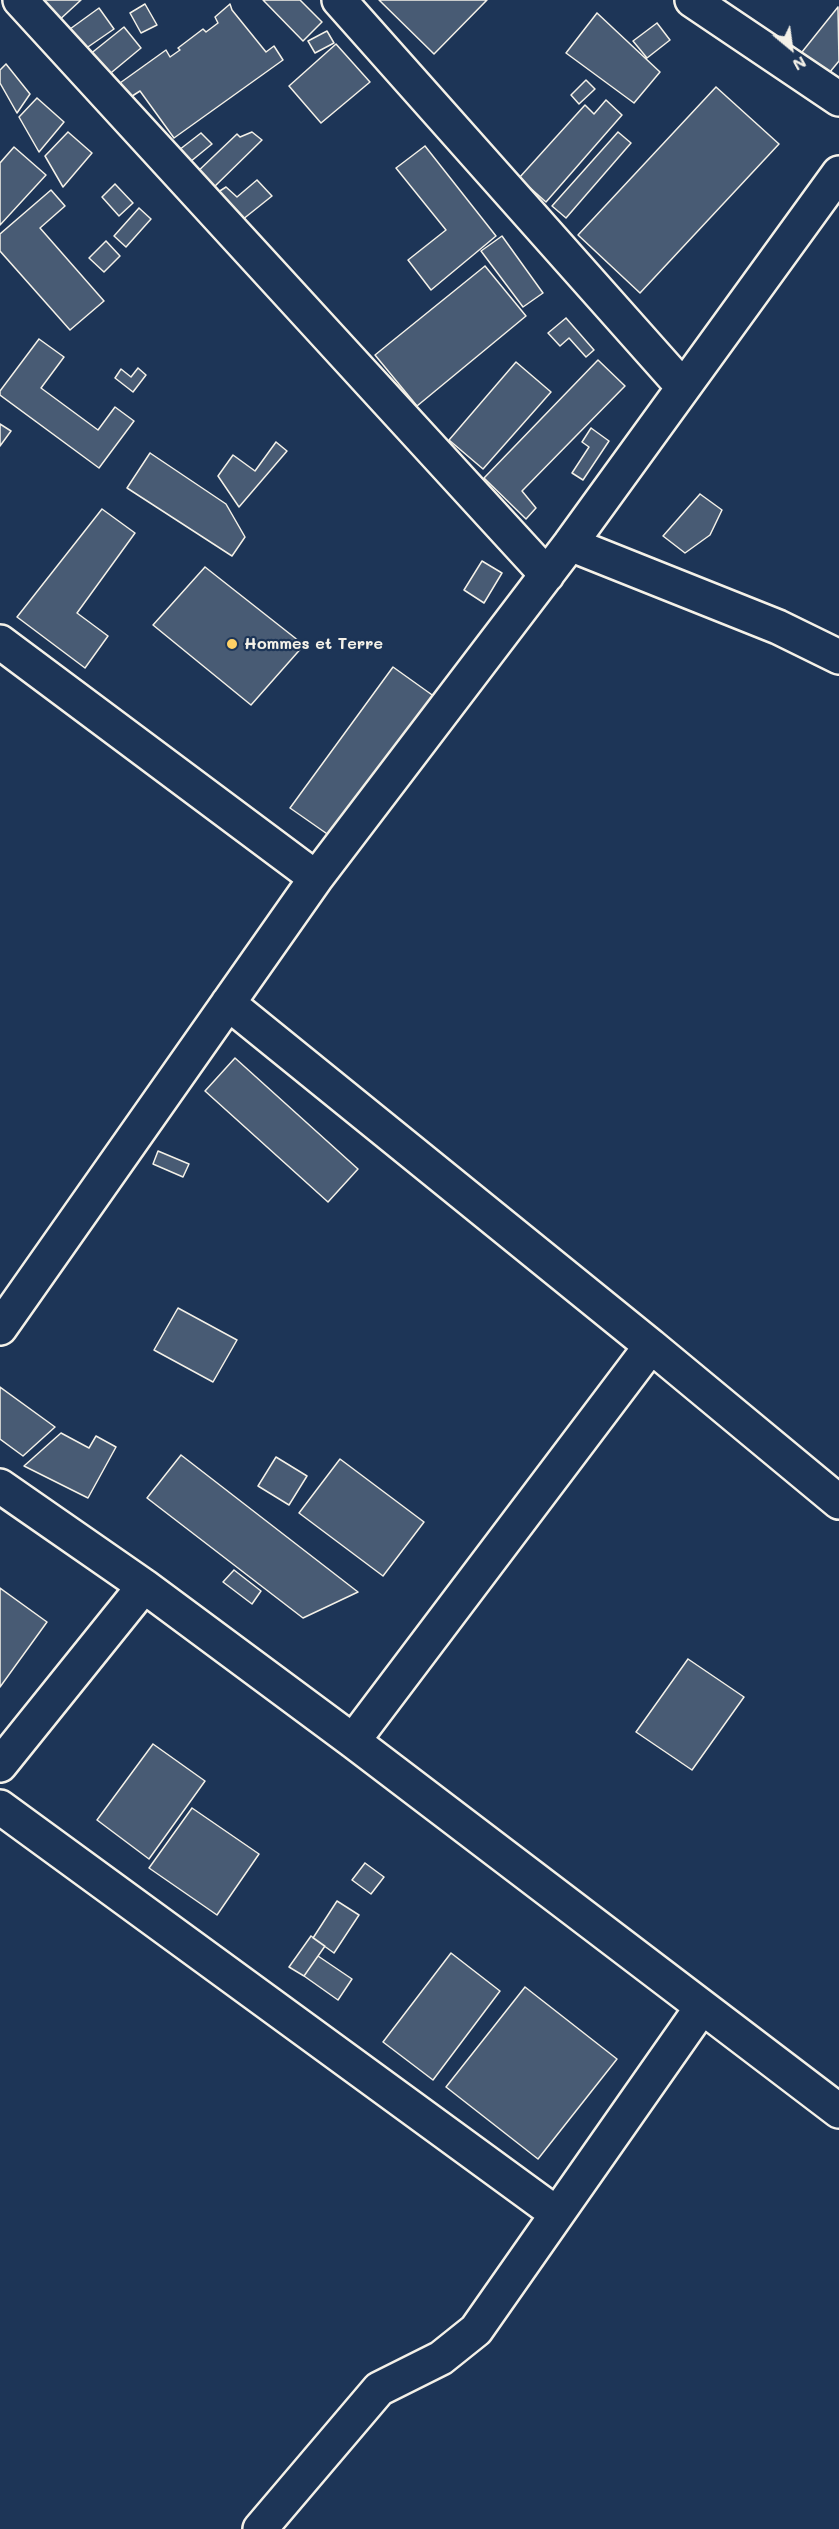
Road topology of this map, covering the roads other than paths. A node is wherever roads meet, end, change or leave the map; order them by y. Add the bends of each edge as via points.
1 (20, 0) edge
2 (339, 0) edge
3 (692, 0) edge
4 (839, 99) edge
5 (839, 173) edge
6 (683, 387) junction
7 (570, 544) junction
8 (547, 574) junction
9 (0, 642) edge
10 (839, 657) edge
11 (316, 878) junction
12 (228, 1003) junction
13 (0, 1328) edge
14 (651, 1346) junction
15 (0, 1486) edge
16 (839, 1502) edge
17 (144, 1586) junction
18 (353, 1741) junction
19 (0, 1765) edge
20 (0, 1808) edge
21 (702, 2007) junction
22 (839, 2110) edge
23 (557, 2214) junction
24 (260, 2529) edge

1 - 8 street
2 - 6 street
3 - 4 street
5 - 6 street
6 - 7 street
7 - 8 street
7 - 10 street via 778,627
8 - 11 street
9 - 11 street
11 - 12 street
12 - 13 street
12 - 14 street
14 - 16 street
14 - 18 street
15 - 17 street
17 - 18 street
17 - 19 street
18 - 21 street
20 - 23 street
21 - 22 street
21 - 23 street
23 - 24 street via 476,2330 441,2358 379,2389

